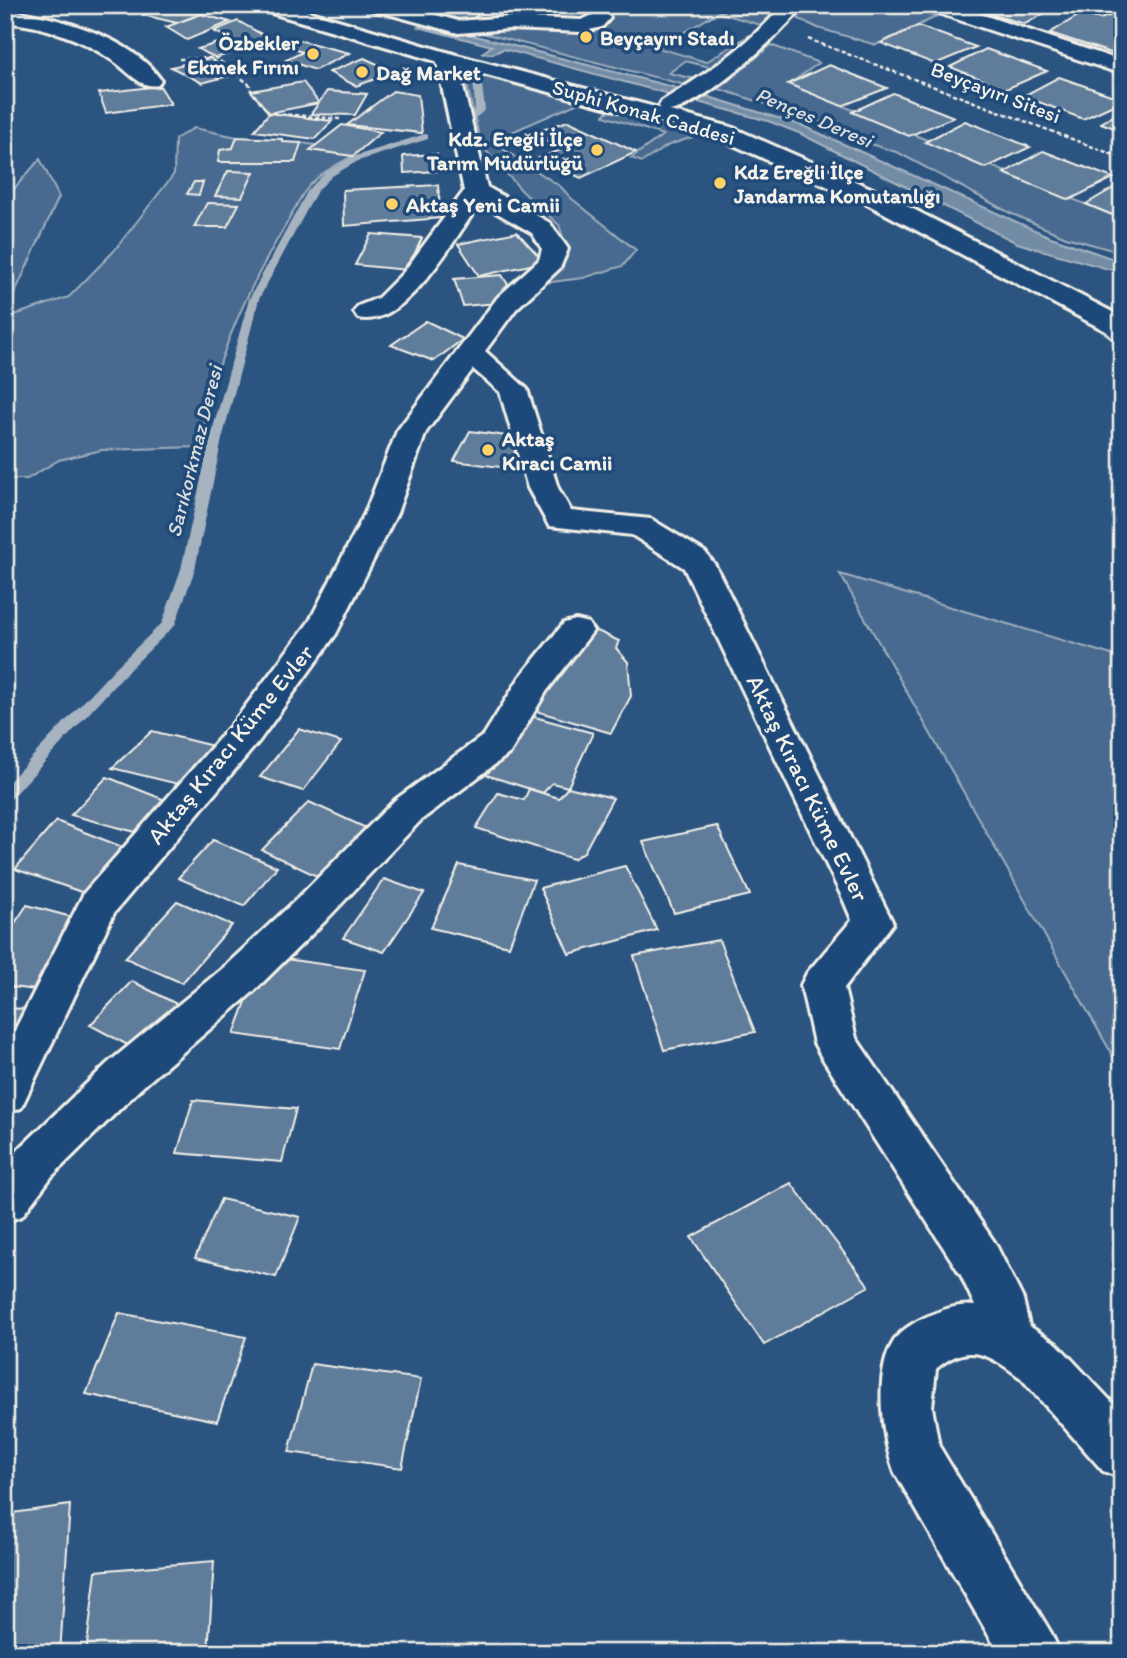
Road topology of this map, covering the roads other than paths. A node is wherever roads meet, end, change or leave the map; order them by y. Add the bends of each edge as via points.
1 (265, 5) edge
2 (377, 5) edge
3 (794, 5) edge
4 (933, 5) edge
5 (5, 16) edge
6 (600, 18) dead end
7 (428, 19) junction
8 (402, 31) dead end
9 (446, 58) junction
10 (1122, 68) edge
11 (150, 80) dead end
12 (670, 106) dead end
13 (476, 191) junction
14 (367, 312) dead end
15 (1120, 326) edge
16 (470, 352) junction
17 (576, 631) dead end
18 (5, 1095) edge
19 (5, 1201) edge
20 (1008, 1341) junction
21 (1122, 1452) edge
22 (1031, 1653) edge

1 - 9 street, Suphi Konak Caddesi
2 - 7 street
3 - 12 street via 770,32
4 - 10 street
5 - 11 street via 58,27 99,43
6 - 7 street via 581,26 509,23 471,27
7 - 8 street
9 - 13 street
9 - 15 street, Suphi Konak Caddesi via 764,147 832,177
13 - 14 street via 412,279 387,304
13 - 16 street, Aktaş Kıracı Küme Evler via 541,228 555,249 551,263 507,303
16 - 18 street, Aktaş Kıracı Küme Evler via 412,431 381,513 324,626 246,732 98,904
16 - 20 street, Aktaş Kıracı Küme Evler via 513,389 543,488 559,519 640,526 699,565 873,923 822,985 836,1043 978,1259 999,1299
17 - 19 street via 532,685 497,744 408,810 238,980 124,1076 36,1162
20 - 21 street via 1039,1361
20 - 22 street via 961,1328 937,1336 912,1357 906,1407 914,1454

